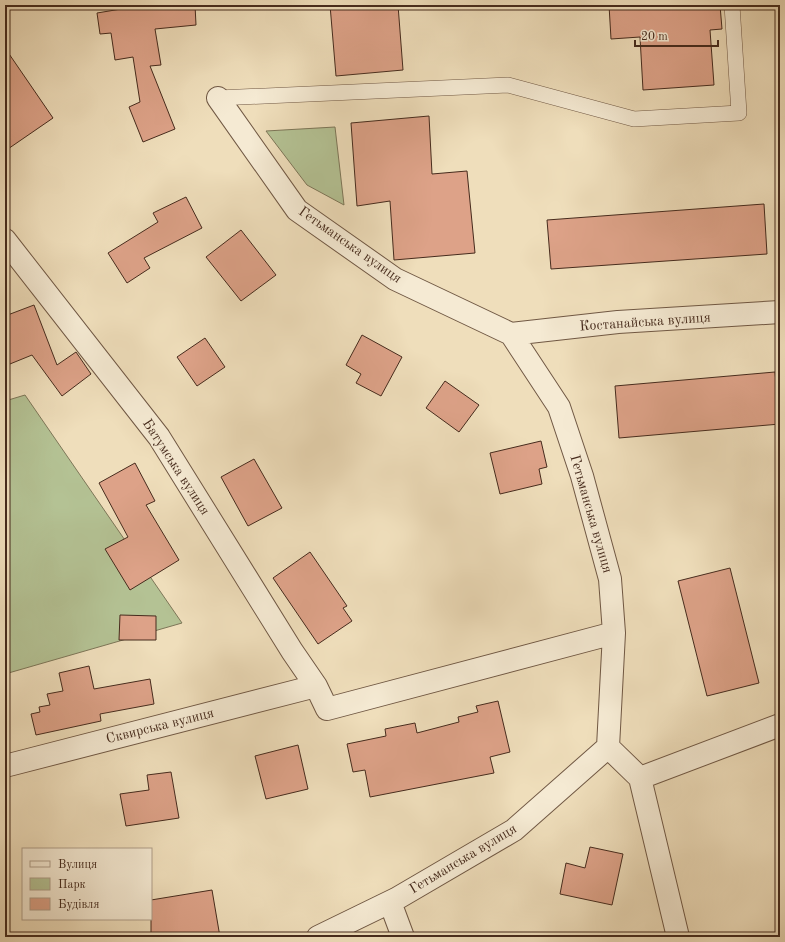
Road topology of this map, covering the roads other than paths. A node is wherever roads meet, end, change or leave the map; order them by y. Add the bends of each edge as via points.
1 (732, 5) edge
2 (218, 98) joint
3 (5, 240) edge
4 (780, 312) edge
5 (511, 334) junction
6 (614, 633) junction
7 (316, 686) junction
8 (780, 725) edge
9 (608, 747) junction
10 (5, 766) edge
11 (640, 778) junction
12 (390, 902) junction
13 (318, 937) edge
14 (403, 937) edge
15 (678, 937) edge

1 - 2 lane via 739,113 634,119 508,85
2 - 5 street, Гетьманська вулиця via 298,210 395,279
3 - 7 street, Батумська вулиця via 159,437
4 - 5 street, Костанайська вулиця via 618,322
5 - 6 street, Гетьманська вулиця via 559,407 582,476 610,579
6 - 7 street, Батумська вулиця via 327,709
6 - 9 street, Гетьманська вулиця
7 - 10 street, Сквирська вулиця
8 - 11 street
9 - 11 street
9 - 12 street, Гетьманська вулиця via 514,830
11 - 15 street
12 - 13 street, Гетьманська вулиця
12 - 14 street

